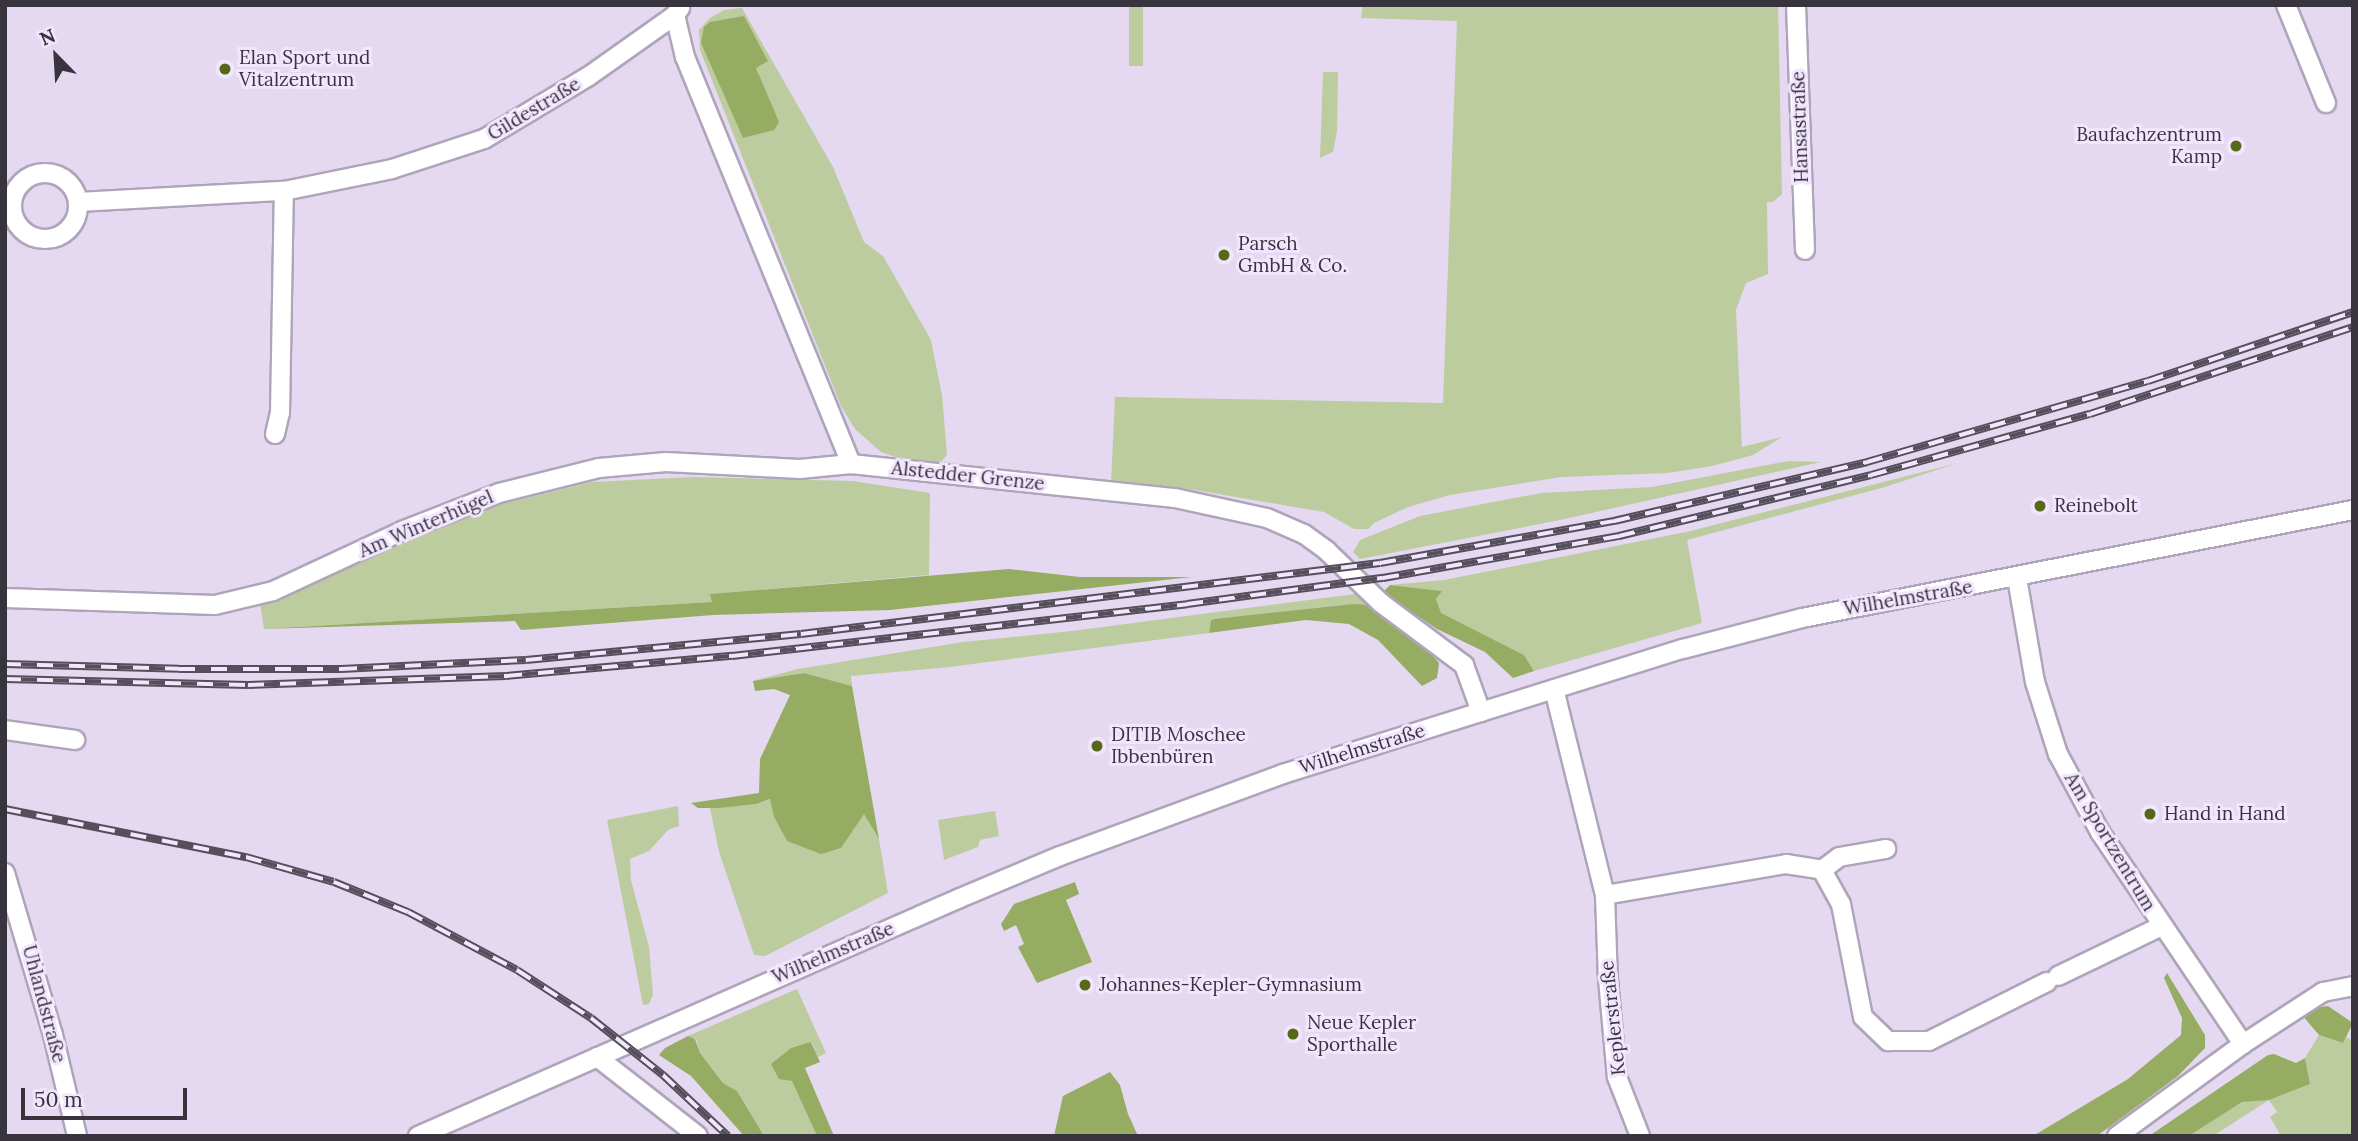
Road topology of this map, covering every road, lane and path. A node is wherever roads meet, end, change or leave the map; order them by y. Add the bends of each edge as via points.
1 (1796, 5) edge
2 (2286, 5) edge
3 (678, 10) edge
4 (2326, 103) dead end
5 (284, 191) junction
6 (78, 202) dead end
7 (1805, 250) dead end
8 (275, 434) dead end
9 (851, 464) junction
10 (2353, 510) edge
11 (2017, 578) junction
12 (5, 598) edge
13 (1554, 689) junction
14 (1481, 712) junction
15 (5, 730) edge
16 (75, 740) dead end
17 (1886, 849) dead end
18 (1822, 870) junction
19 (5, 873) edge
20 (1605, 895) junction
21 (2162, 926) junction
22 (2353, 986) edge
23 (2242, 1044) junction
24 (597, 1057) junction
25 (77, 1136) edge
26 (418, 1136) edge
27 (698, 1136) edge
28 (1640, 1136) edge
29 (2117, 1136) edge

1 - 7 street, Hansastraße
2 - 4 street
3 - 5 street, Gildestraße via 589,76 484,139 392,169
3 - 9 street via 685,57
5 - 6 street, Gildestraße
5 - 8 street via 281,413
9 - 12 street, Am Winterhügel via 800,469 666,462 599,468 499,493 402,531 273,591 215,604
9 - 14 street, Alstedder Grenze via 1175,498 1267,518 1304,534 1327,551 1381,603 1464,665
10 - 11 street, Wilhelmstraße
11 - 13 street, Wilhelmstraße via 1802,618
11 - 21 street, Am Sportzentrum via 2035,681 2058,754 2100,832
13 - 14 street, Wilhelmstraße
13 - 20 street, Keplerstraße
14 - 24 street, Wilhelmstraße via 1283,774 1060,856
15 - 16 street
17 - 18 street via 1839,857
18 - 20 street via 1786,864
18 - 21 street via 1841,904 1863,1017 1888,1041 1929,1041
19 - 25 street, Uhlandstraße via 53,1035
20 - 28 street, Keplerstraße via 1617,1077
21 - 23 street, Am Sportzentrum
22 - 23 street via 2323,992
23 - 29 street
24 - 26 street, Wilhelmstraße
24 - 27 street

